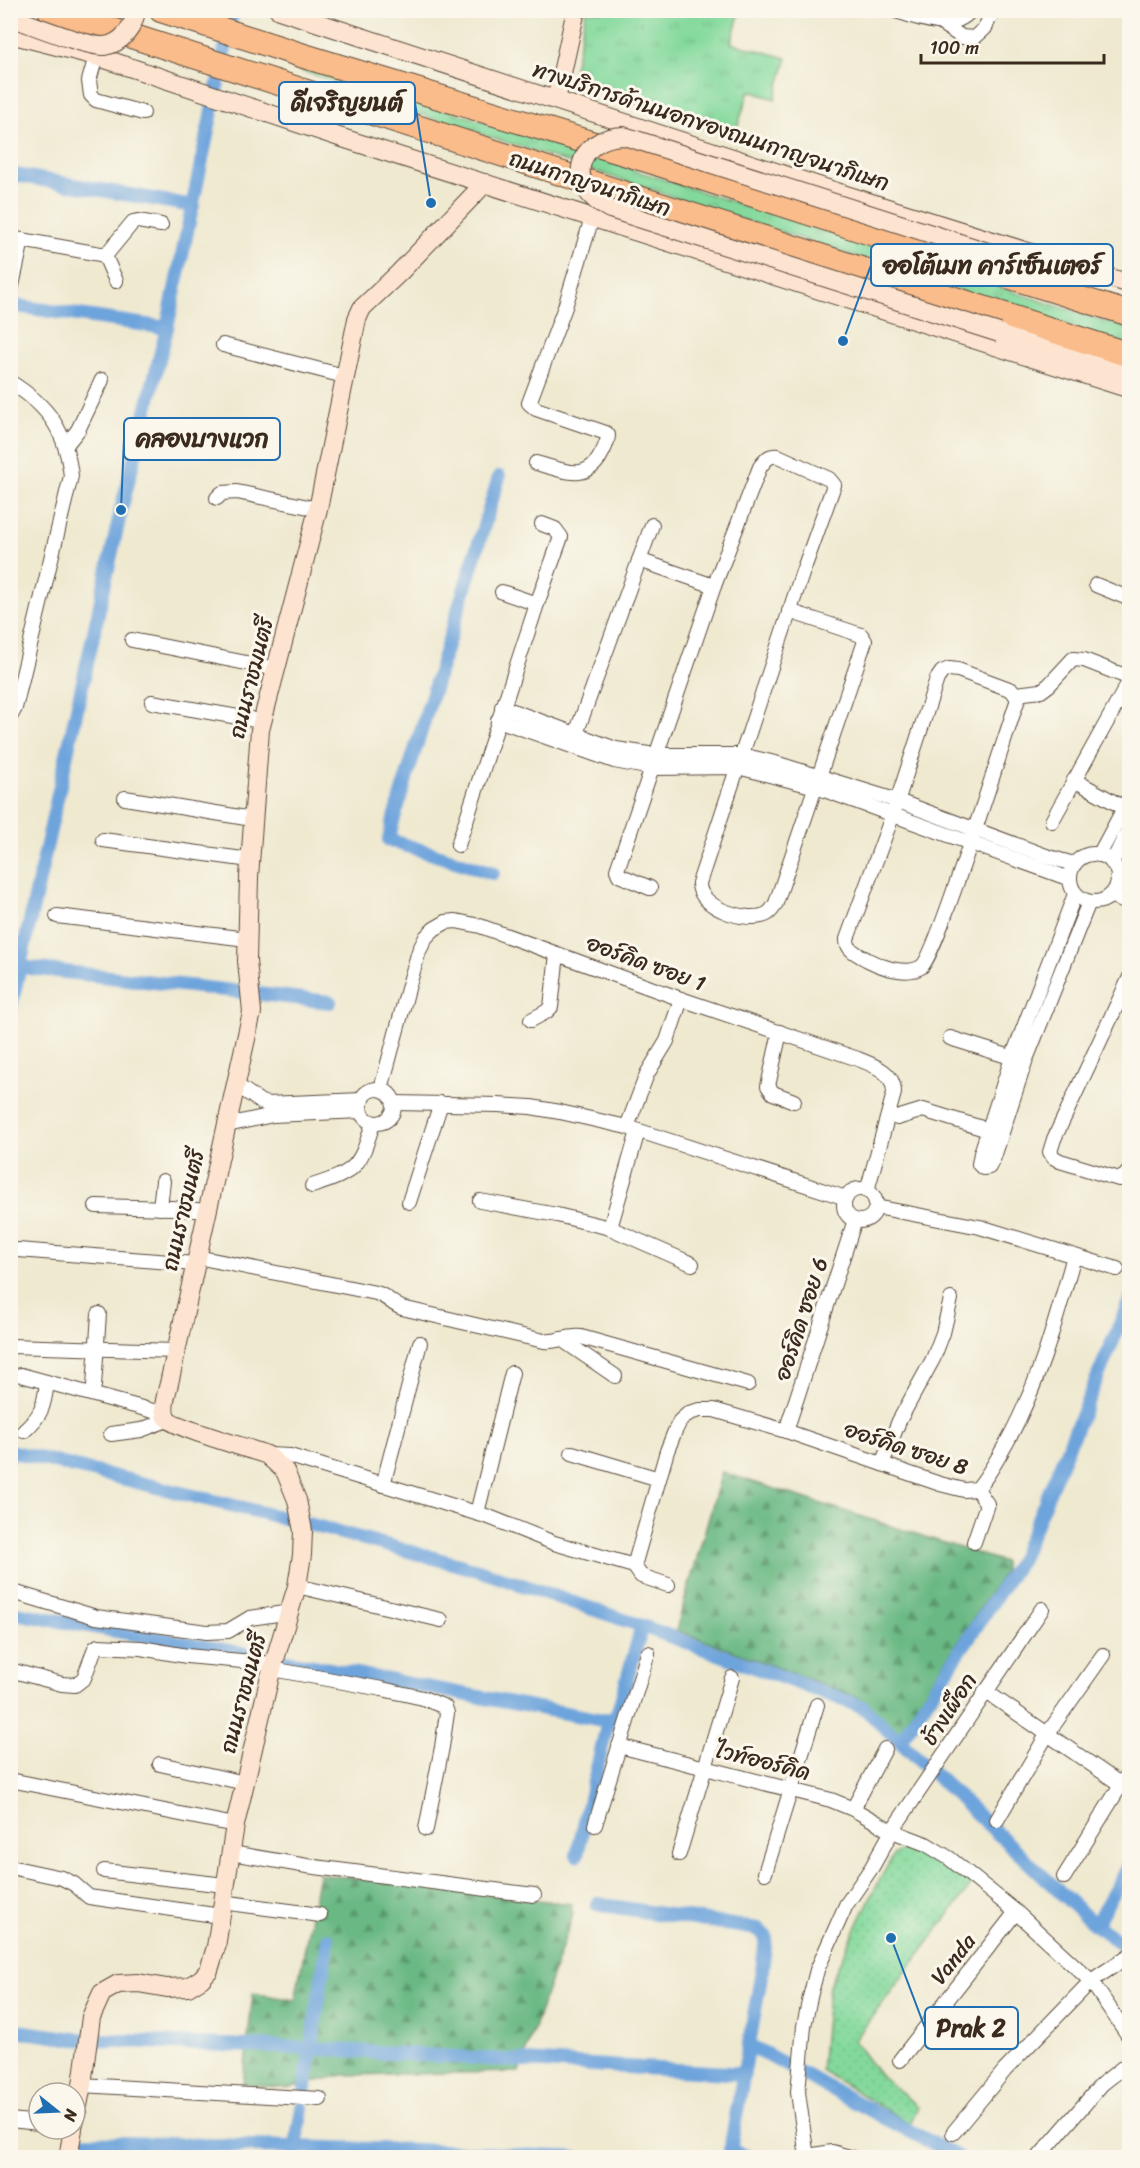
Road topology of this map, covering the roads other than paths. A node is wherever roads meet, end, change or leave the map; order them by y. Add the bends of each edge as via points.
1 (50, 10) edge
2 (136, 10) edge
3 (161, 10) edge
4 (279, 10) edge
5 (576, 10) edge
6 (893, 10) edge
7 (971, 10) edge
8 (993, 10) edge
9 (10, 17) edge
10 (942, 24) junction
11 (10, 34) edge
12 (96, 56) junction
13 (555, 100) junction
14 (143, 113) dead end
15 (484, 183) junction
16 (592, 218) junction
17 (161, 225) dead end
18 (16, 239) edge
19 (105, 256) junction
20 (116, 281) dead end
21 (1130, 284) edge
22 (11, 294) edge
23 (1130, 296) edge
24 (1130, 314) edge
25 (222, 345) dead end
26 (1130, 355) edge
27 (1130, 375) edge
28 (344, 376) junction
29 (102, 380) dead end
30 (10, 382) edge
31 (1130, 389) edge
32 (66, 445) junction
33 (536, 463) dead end
34 (217, 498) dead end
35 (318, 509) junction
36 (542, 524) dead end
37 (652, 525) dead end
38 (639, 560) junction
39 (1096, 585) dead end
40 (714, 586) junction
41 (502, 592) dead end
42 (1130, 599) edge
43 (537, 604) junction
44 (789, 611) junction
45 (132, 640) dead end
46 (276, 669) junction
47 (16, 677) edge
48 (1130, 679) edge
49 (1016, 694) junction
50 (152, 702) dead end
51 (500, 714) junction
52 (10, 717) edge
53 (261, 721) junction
54 (573, 741) junction
55 (654, 761) junction
56 (739, 761) junction
57 (1074, 780) junction
58 (818, 781) junction
59 (125, 798) dead end
60 (898, 801) junction
61 (1128, 806) edge
62 (893, 814) junction
63 (252, 819) junction
64 (1052, 820) dead end
65 (1130, 826) edge
66 (972, 836) junction
67 (103, 840) dead end
68 (458, 845) dead end
69 (1099, 855) junction
70 (250, 860) junction
71 (1112, 863) junction
72 (1074, 864) junction
73 (1070, 879) junction
74 (650, 888) dead end
75 (1119, 890) edge
76 (1076, 894) junction
77 (1089, 902) junction
78 (1130, 905) edge
79 (57, 916) dead end
80 (247, 939) junction
81 (557, 954) junction
82 (1130, 976) edge
83 (681, 999) junction
84 (531, 1020) dead end
85 (780, 1032) junction
86 (951, 1038) dead end
87 (1019, 1060) junction
88 (235, 1084) junction
89 (381, 1089) junction
90 (794, 1101) dead end
91 (261, 1102) junction
92 (394, 1103) junction
93 (441, 1103) junction
94 (361, 1105) junction
95 (257, 1117) junction
96 (897, 1119) dead end
97 (373, 1123) junction
98 (227, 1125) junction
99 (633, 1129) junction
100 (1130, 1170) edge
101 (163, 1181) dead end
102 (312, 1186) dead end
103 (867, 1191) junction
104 (846, 1198) junction
105 (480, 1201) dead end
106 (409, 1202) dead end
107 (96, 1206) dead end
108 (876, 1207) junction
109 (160, 1208) junction
110 (207, 1211) junction
111 (855, 1220) junction
112 (610, 1228) junction
113 (18, 1250) dead end
114 (1074, 1256) junction
115 (196, 1260) junction
116 (692, 1264) dead end
117 (1117, 1269) dead end
118 (951, 1299) dead end
119 (99, 1314) dead end
120 (561, 1339) junction
121 (420, 1343) dead end
122 (10, 1346) edge
123 (97, 1349) junction
124 (176, 1351) junction
125 (512, 1373) dead end
126 (21, 1374) dead end
127 (615, 1376) dead end
128 (47, 1383) junction
129 (748, 1384) dead end
130 (94, 1386) dead end
131 (166, 1417) junction
132 (24, 1431) dead end
133 (786, 1431) junction
134 (111, 1434) dead end
135 (572, 1453) dead end
136 (267, 1455) junction
137 (882, 1464) junction
138 (659, 1479) junction
139 (383, 1485) junction
140 (977, 1489) junction
141 (477, 1513) junction
142 (974, 1542) dead end
143 (634, 1566) junction
144 (668, 1585) dead end
145 (297, 1586) junction
146 (10, 1591) edge
147 (1042, 1609) dead end
148 (291, 1612) junction
149 (441, 1620) dead end
150 (648, 1653) dead end
151 (1104, 1655) dead end
152 (273, 1666) junction
153 (10, 1670) edge
154 (732, 1678) dead end
155 (985, 1691) junction
156 (817, 1705) dead end
157 (1048, 1733) junction
158 (619, 1746) junction
159 (885, 1749) dead end
160 (160, 1764) dead end
161 (704, 1768) junction
162 (1130, 1770) edge
163 (10, 1780) edge
164 (245, 1783) junction
165 (1120, 1784) junction
166 (792, 1789) junction
167 (853, 1809) junction
168 (998, 1820) dead end
169 (235, 1825) junction
170 (595, 1825) dead end
171 (426, 1829) dead end
172 (892, 1832) junction
173 (231, 1853) junction
174 (679, 1854) dead end
175 (10, 1867) edge
176 (104, 1871) dead end
177 (765, 1873) dead end
178 (1064, 1877) dead end
179 (534, 1895) dead end
180 (223, 1901) junction
181 (1016, 1912) junction
182 (320, 1915) dead end
183 (1129, 1956) edge
184 (1091, 1981) junction
185 (1130, 2038) edge
186 (900, 2060) dead end
187 (1130, 2062) edge
188 (83, 2081) edge
189 (87, 2085) edge
190 (320, 2099) dead end
191 (10, 2120) edge
192 (27, 2121) edge
193 (953, 2133) dead end
194 (71, 2141) edge
195 (68, 2157) edge
196 (807, 2157) edge
197 (853, 2157) edge
198 (1038, 2157) edge

1 - 26 highway, ถนนกาญจนาภิเษก
2 - 9 main road, bridge via 135,21 127,33 105,46
3 - 24 highway, ถนนกาญจนาภิเษก
4 - 13 main road, ทางบริการด้านนอกของถนนกาญจนาภิเษก
5 - 13 main road
6 - 10 street
7 - 10 street via 958,21
8 - 10 street via 985,28 974,38 962,37
11 - 12 main road
12 - 14 street via 88,81 91,95 96,100
12 - 15 main road
13 - 21 main road, ทางบริการด้านนอกของถนนกาญจนาภิเษก
15 - 16 main road
15 - 28 main road, ถนนราชมนตรี via 362,308
16 - 31 main road
16 - 33 street via 565,307 529,403 606,434 608,440 597,464 585,472
17 - 19 street via 133,222
18 - 19 street
18 - 22 street
19 - 20 street
23 - 27 main road, bridge via 624,136 598,142 582,165 580,175 588,195 610,209
25 - 28 street
28 - 35 main road, ถนนราชมนตรี
29 - 32 street via 78,430
30 - 32 street via 52,418
32 - 47 street via 71,476
34 - 35 street via 222,493 237,492
35 - 46 main road, ถนนราชมนตรี
36 - 43 street via 555,529 561,537
37 - 38 street
38 - 40 street
38 - 54 street
39 - 42 street
40 - 44 street via 760,467 771,455 778,456 829,479 834,485
40 - 55 street
41 - 43 street
43 - 51 street
44 - 56 street
44 - 58 street via 861,635 865,641
45 - 46 street
46 - 53 main road, ถนนราชมนตรี
47 - 52 street
48 - 49 street via 1073,659 1041,690
48 - 57 street
49 - 60 street via 958,670 942,672
49 - 66 street
50 - 53 street
51 - 54 street
51 - 68 street
53 - 63 main road, ถนนราชมนตรี
54 - 55 street via 614,762
55 - 56 street
55 - 74 street via 617,870 619,875
56 - 58 street
56 - 58 street via 699,883 702,896 732,914 752,917 771,911
57 - 61 street
57 - 64 street
58 - 60 street
58 - 62 street
59 - 63 street
60 - 62 street
60 - 66 street
61 - 69 street
62 - 66 street
62 - 66 street via 847,944 875,963 899,970 916,969 927,963
63 - 70 main road, ถนนราชมนตรี
65 - 71 street
66 - 72 street
66 - 73 street
67 - 70 street
69 - 71 street
69 - 72 street via 1085,856
70 - 80 main road, ถนนราชมนตรี
71 - 75 street
72 - 73 street
73 - 76 street
75 - 77 street
75 - 78 street
76 - 77 street
76 - 87 street
77 - 87 street
79 - 80 street
80 - 88 main road, ถนนราชมนตรี via 252,1003
81 - 83 street, ออร์คิด ซอย 1
81 - 84 street via 551,1007
81 - 89 street, ออร์คิด ซอย 1 via 464,922 446,922 434,929 419,951
82 - 100 street via 1050,1152 1060,1161 1119,1179
83 - 85 street, ออร์คิด ซอย 1
83 - 99 street via 667,1041 647,1074
85 - 90 street via 768,1086 773,1093
85 - 103 street, ออร์คิด ซอย 1 via 877,1067 892,1081 894,1093
86 - 87 street
87 - 96 street via 995,1132 923,1110
88 - 91 street
88 - 98 main road, ถนนราชมนตรี
89 - 92 street
89 - 94 street via 368,1091
91 - 94 street
91 - 95 street
92 - 93 street
92 - 97 street via 391,1116
93 - 99 street via 531,1107
93 - 106 street
94 - 95 street
94 - 97 street via 367,1120
95 - 98 street
97 - 102 street via 366,1145 350,1170
98 - 110 main road, ถนนราชมนตรี
99 - 104 street
99 - 112 street
101 - 109 street
103 - 104 street via 853,1191
103 - 108 street via 874,1197
104 - 111 street via 845,1209
105 - 112 street
107 - 109 street
108 - 111 street via 871,1217
108 - 114 street via 980,1227
109 - 110 street
110 - 115 main road, ถนนราชมนตรี
111 - 133 street, ออร์คิด ซอย 6
112 - 116 street
113 - 115 street
114 - 117 street
114 - 140 street, ออร์คิด ซอย 8 via 1025,1407
115 - 120 street via 376,1293 398,1307 544,1341
115 - 124 main road, ถนนราชมนตรี
118 - 137 street via 933,1359 899,1421
119 - 123 street
120 - 127 street
120 - 129 street via 581,1337
121 - 139 street
122 - 123 street
123 - 124 street
123 - 130 street
124 - 131 main road, ถนนราชมนตรี
125 - 141 street
126 - 128 street
128 - 131 street
128 - 132 street via 38,1419
131 - 134 street via 141,1430
131 - 136 main road, ถนนราชมนตรี via 182,1427
133 - 137 street, ออร์คิด ซอย 8
133 - 138 street, ออร์คิด ซอย 8 via 714,1410 689,1413 675,1431
135 - 138 street
136 - 139 street via 290,1456
136 - 145 main road, ถนนราชมนตรี via 285,1471 300,1511 303,1532
137 - 140 street, ออร์คิด ซอย 8 via 940,1484
138 - 143 street, ออร์คิด ซอย 8
139 - 141 street
140 - 142 street via 987,1504
141 - 143 street via 546,1540
143 - 144 street via 641,1576
145 - 148 main road, ถนนราชมนตรี
145 - 149 street
146 - 148 street via 96,1617 207,1632 228,1631 250,1618
147 - 155 street, ช้างเผือก
148 - 152 main road, ถนนราชมนตรี
150 - 158 street
151 - 157 street
152 - 153 street via 98,1646 84,1678 75,1685
152 - 164 main road, ถนนราชมนตรี
152 - 171 street via 423,1698 445,1707 442,1747
154 - 161 street
155 - 157 street
155 - 172 street, ช้างเผือก
156 - 166 street
157 - 165 street
157 - 168 street
158 - 161 street, ไวท์ออร์คิด
158 - 170 street
159 - 167 street
160 - 164 street
161 - 166 street, ไวท์ออร์คิด
161 - 174 street
162 - 165 street
163 - 169 street
164 - 169 main road, ถนนราชมนตรี
165 - 178 street
166 - 167 street, ไวท์ออร์คิด
166 - 177 street
167 - 172 street, ไวท์ออร์คิด
169 - 173 main road, ถนนราชมนตรี
172 - 181 street via 938,1850
172 - 196 street, ช้างเผือก via 846,1905 817,1970 804,2026 798,2092
173 - 179 street
173 - 180 main road, ถนนราชมนตรี
175 - 180 street via 62,1878 89,1897
176 - 180 street
180 - 182 street
180 - 188 main road, ถนนราชมนตรี via 216,1947 209,1970 201,1979 188,1987 118,1984 102,1993 91,2017
181 - 184 street
181 - 186 street, Vanda
183 - 184 street
184 - 185 street
184 - 193 street via 1005,2070
187 - 198 street via 1102,2084
189 - 190 street
191 - 192 street
194 - 195 main road
196 - 197 street via 832,2152

